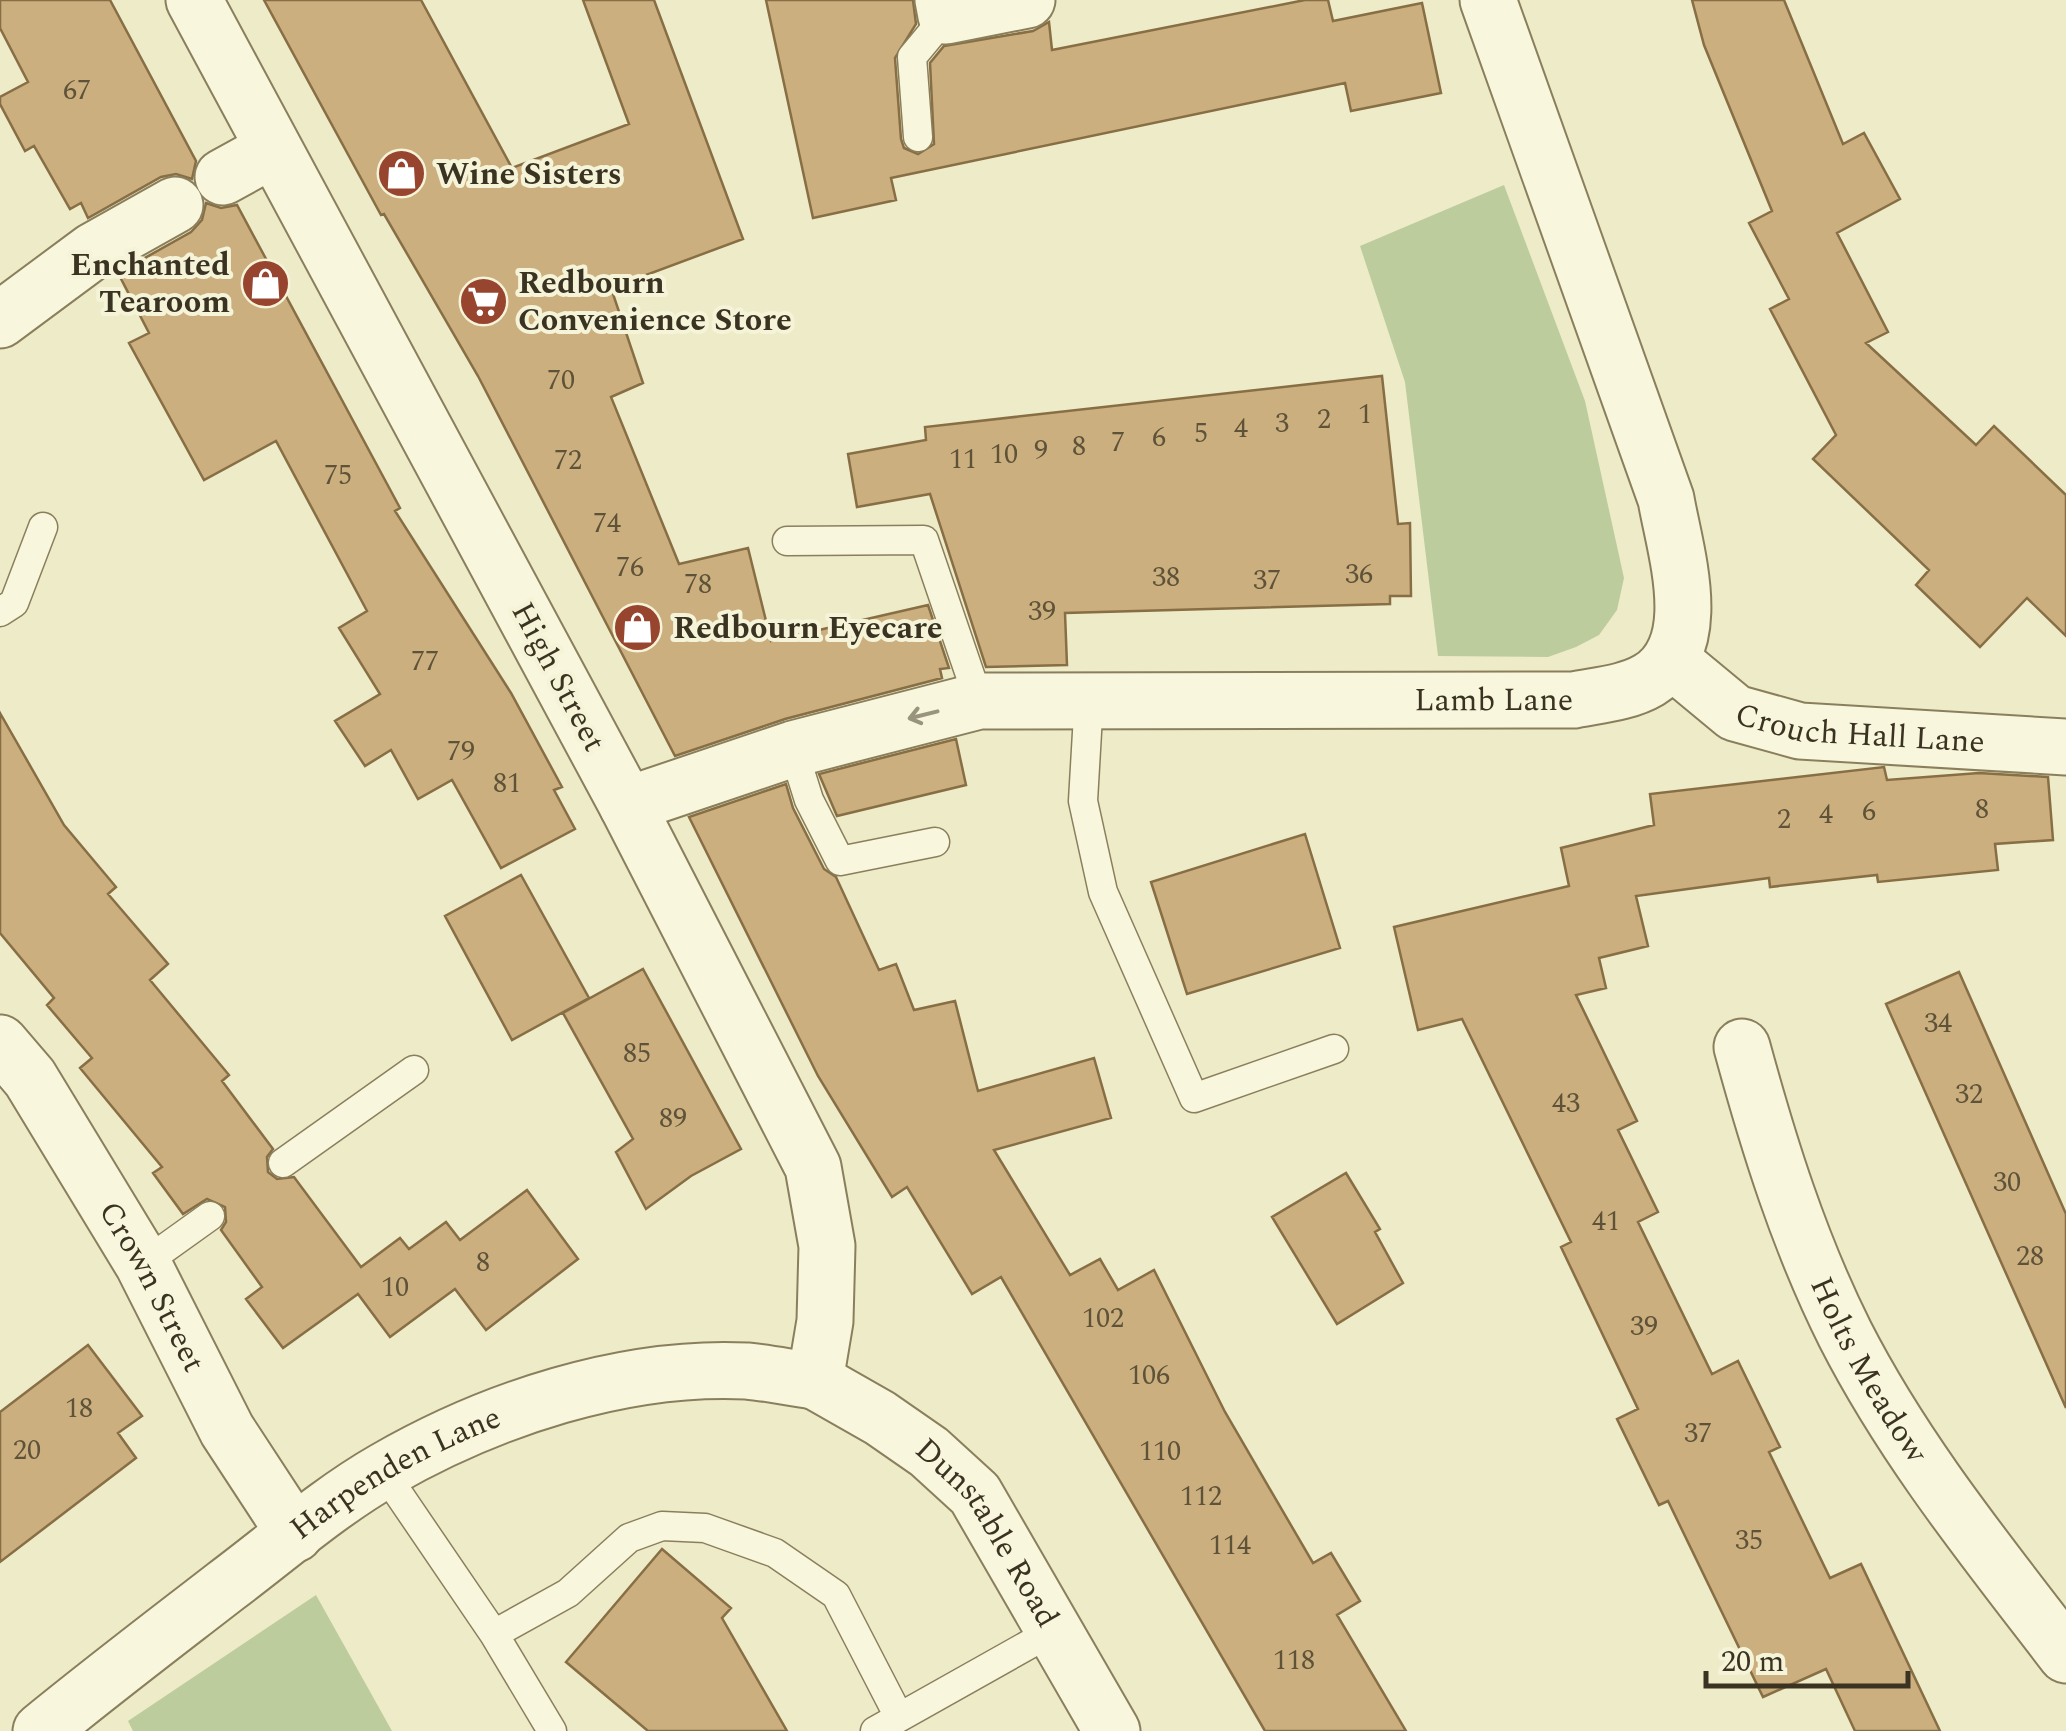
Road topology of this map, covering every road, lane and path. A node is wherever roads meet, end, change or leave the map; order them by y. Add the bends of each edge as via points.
1 (194, 0) edge
2 (1027, 0) edge
3 (1488, 0) edge
4 (945, 8) edge
5 (918, 137) dead end
6 (272, 150) junction
7 (222, 177) dead end
8 (175, 205) dead end
9 (0, 320) edge
10 (43, 527) dead end
11 (788, 541) dead end
12 (0, 612) edge
13 (1672, 660) junction
14 (1089, 698) junction
15 (979, 701) junction
16 (2066, 747) edge
17 (793, 748) junction
18 (627, 805) junction
19 (935, 842) dead end
20 (0, 1043) edge
21 (1742, 1047) dead end
22 (1334, 1049) dead end
23 (414, 1070) dead end
24 (284, 1163) dead end
25 (210, 1216) dead end
26 (143, 1264) junction
27 (814, 1382) junction
28 (383, 1471) junction
29 (295, 1534) junction
30 (1054, 1631) junction
31 (494, 1634) junction
32 (2066, 1654) edge
33 (887, 1724) edge
34 (41, 1731) edge
35 (552, 1731) edge
36 (1112, 1731) edge

1 - 6 street, High Street
2 - 4 street
3 - 13 street via 1666,498 1682,628
4 - 5 lane via 912,57
6 - 7 street
6 - 18 street, High Street
8 - 9 street via 94,251
10 - 12 lane via 14,603
11 - 15 lane via 924,540
13 - 14 street, Lamb Lane via 1622,692 1574,700
13 - 16 street, Crouch Hall Lane via 1735,713 1800,731
14 - 15 street, Lamb Lane
14 - 22 lane via 1083,801 1103,892 1194,1098
15 -> 17 street, Lamb Lane
17 - 18 street, Lamb Lane
17 - 19 lane via 809,800 840,860
18 - 27 street, High Street via 813,1167 827,1246 825,1321
20 - 26 street, Crown Street via 30,1078
21 - 32 street, Holts Meadow via 1794,1219 1846,1336 1935,1483
23 - 24 lane
25 - 26 lane
26 - 29 street, Crown Street via 227,1430
27 - 28 street, Harpenden Lane via 747,1372 606,1384 454,1434
27 - 30 street, Dunstable Road via 929,1452 974,1494
28 - 29 street, Harpenden Lane
28 - 31 lane
29 - 34 street, Harpenden Lane
30 - 33 lane
30 - 36 street, Dunstable Road
31 - 33 lane via 568,1593 629,1538 662,1526 706,1528 775,1552 836,1595
31 - 35 lane

